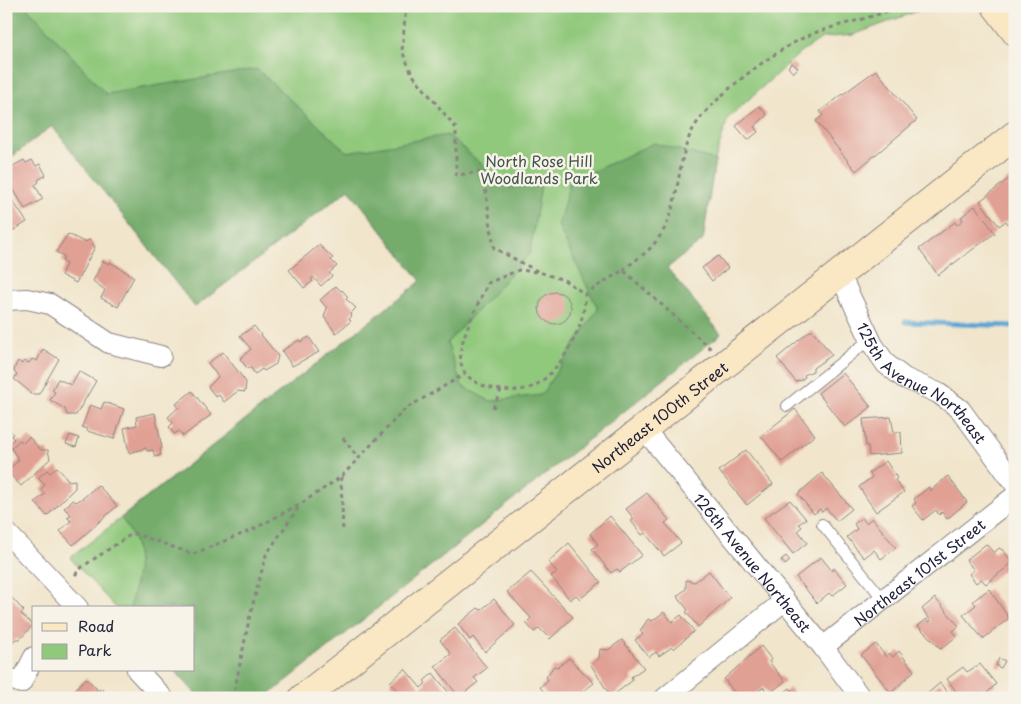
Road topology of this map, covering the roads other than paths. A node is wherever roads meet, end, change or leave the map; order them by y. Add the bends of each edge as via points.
1 (996, 6) edge
2 (1015, 31) edge
3 (1015, 135) edge
4 (840, 275) junction
5 (6, 300) edge
6 (870, 339) junction
7 (161, 356) dead end
8 (787, 406) dead end
9 (644, 429) junction
10 (1015, 484) edge
11 (1015, 496) edge
12 (822, 524) dead end
13 (6, 532) edge
14 (883, 599) junction
15 (784, 601) junction
16 (76, 606) edge
17 (823, 647) junction
18 (32, 662) edge
19 (139, 672) edge
20 (6, 677) edge
21 (667, 697) edge
22 (163, 698) edge
23 (303, 698) edge
24 (861, 698) edge

1 - 2 street
3 - 4 street, Northeast 100th Street
4 - 6 street, 125th Avenue Northeast
4 - 9 street, Northeast 100th Street
5 - 7 street via 27,298 50,304 109,343
6 - 8 lane
6 - 10 street, 125th Avenue Northeast via 886,364 904,378 938,393 960,409
9 - 15 street, 126th Avenue Northeast
9 - 23 street, Northeast 100th Street
11 - 14 street, Northeast 101st Street
12 - 14 lane
13 - 16 street
14 - 17 street, Northeast 101st Street
15 - 17 street, 126th Avenue Northeast
15 - 21 street
17 - 24 street, 126th Avenue Northeast
18 - 20 street via 21,683
19 - 22 street

